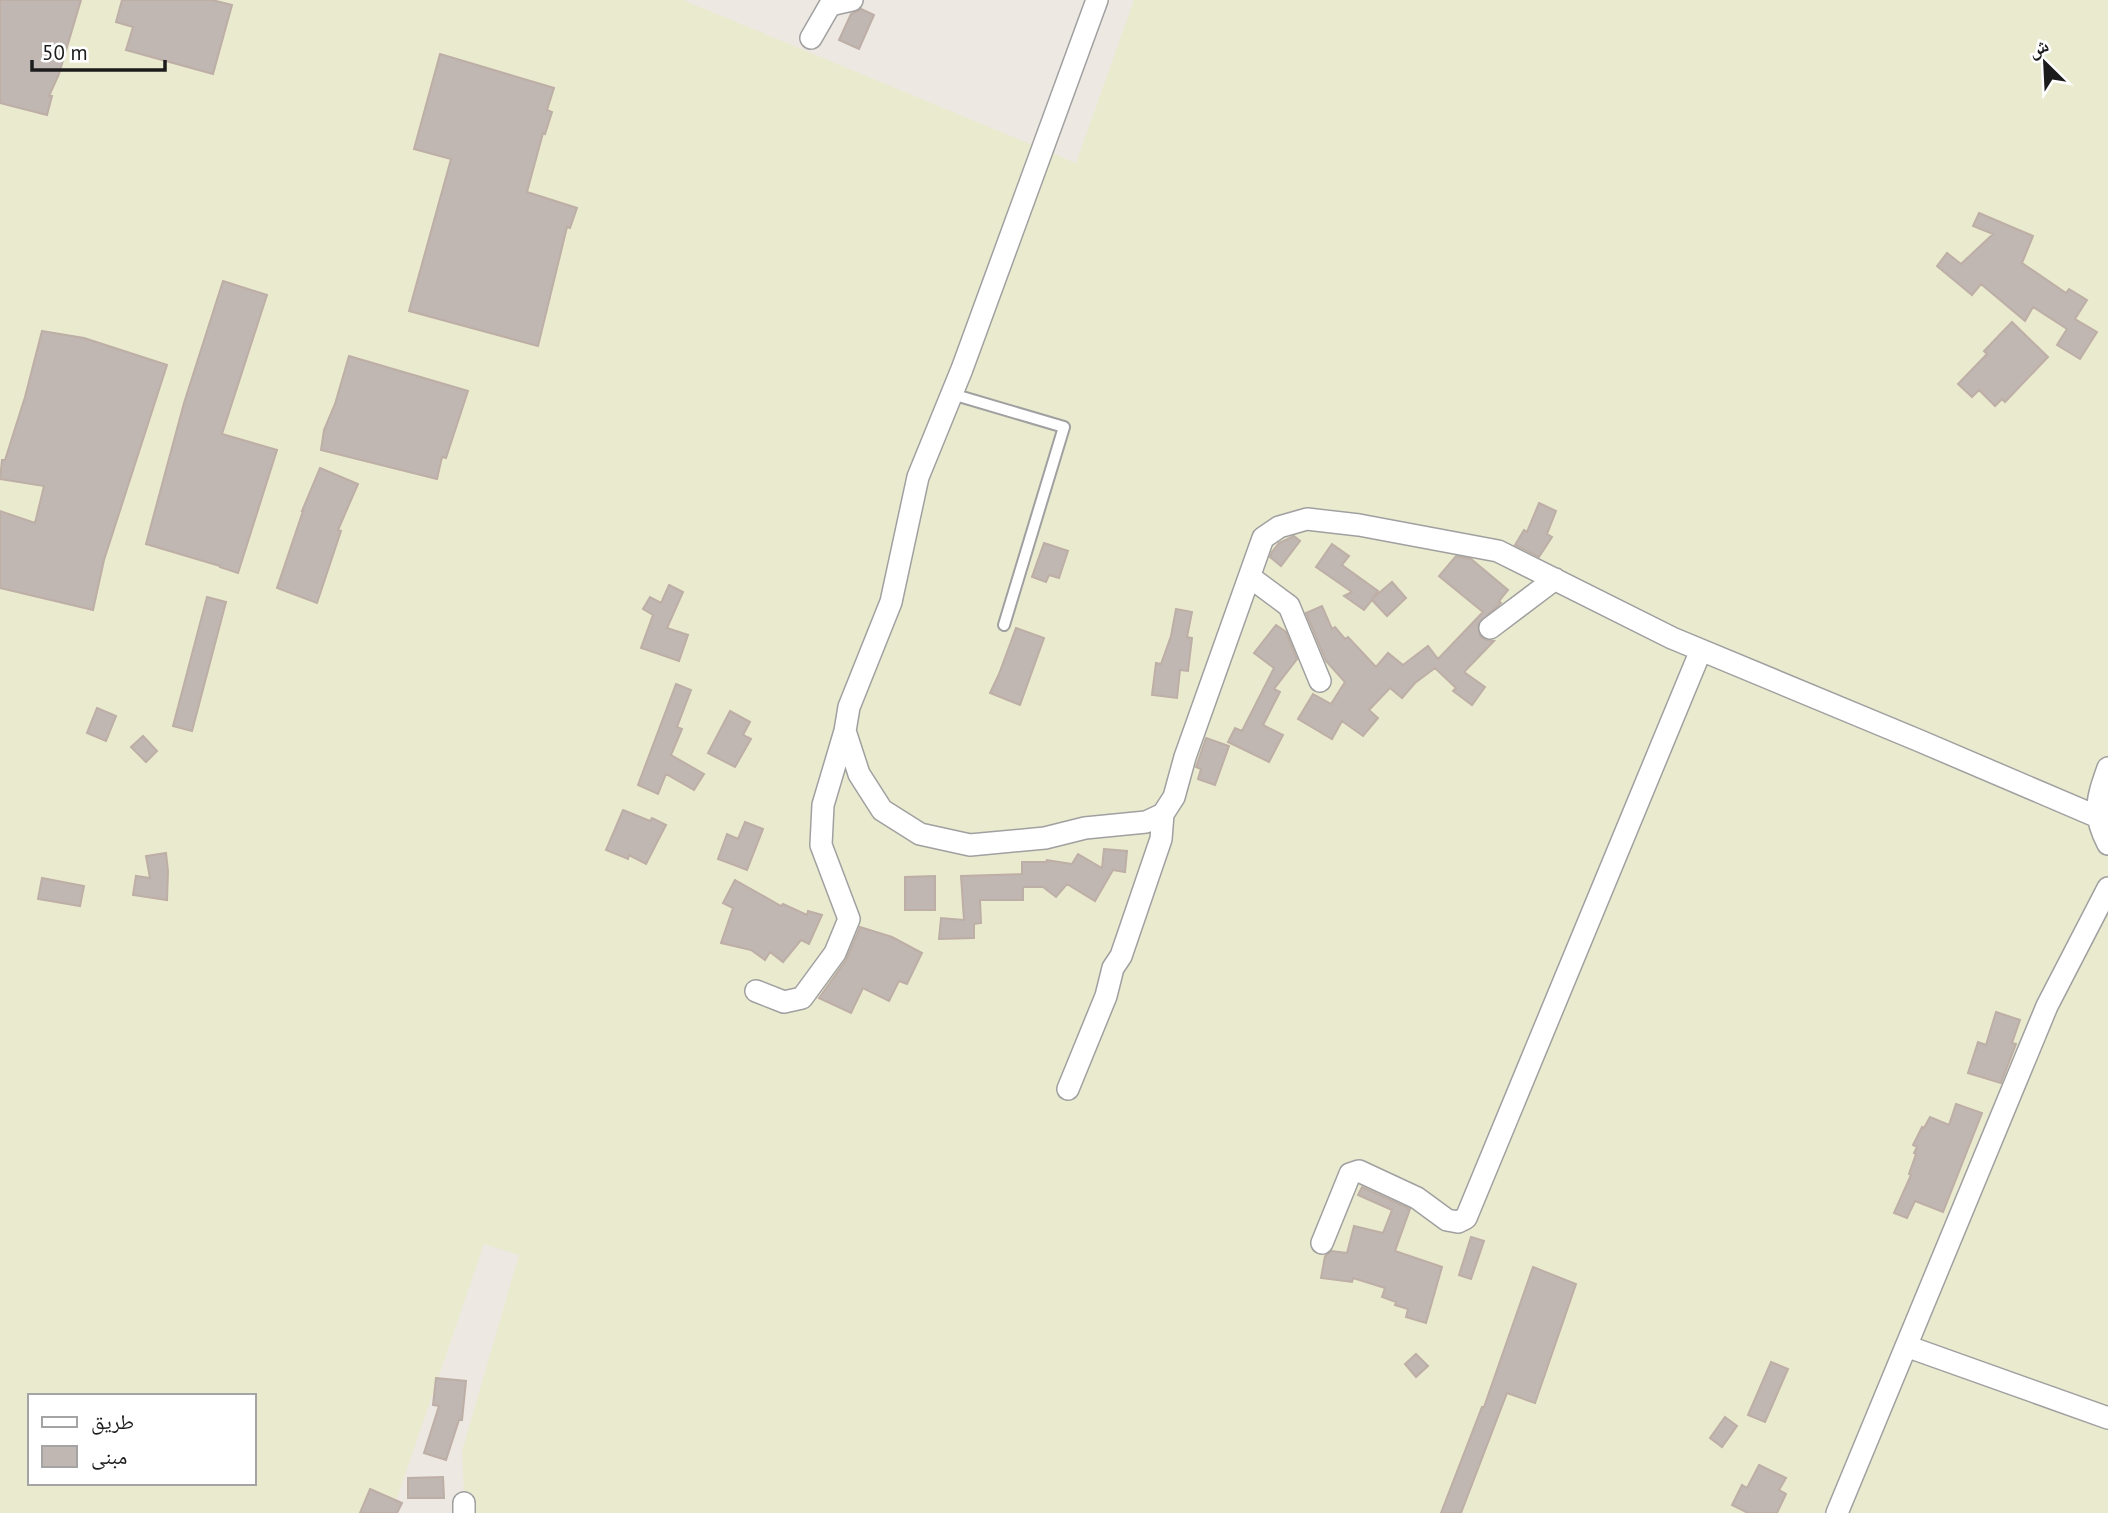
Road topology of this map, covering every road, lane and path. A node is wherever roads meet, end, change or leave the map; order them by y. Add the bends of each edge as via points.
1 (852, 0) edge
2 (1097, 0) edge
3 (811, 38) dead end
4 (952, 394) junction
5 (1250, 577) junction
6 (1555, 579) junction
7 (1004, 625) dead end
8 (1490, 628) dead end
9 (1701, 650) junction
10 (1320, 681) dead end
11 (845, 731) junction
12 (2108, 768) edge
13 (1163, 814) junction
14 (2098, 817) junction
15 (2108, 844) edge
16 (2108, 888) edge
17 (755, 991) dead end
18 (1068, 1088) dead end
19 (1322, 1243) dead end
20 (1906, 1346) junction
21 (2108, 1418) edge
22 (1837, 1513) edge

1 - 3 street via 830,5
2 - 4 street
4 - 7 lane via 1064,427
4 - 11 street via 918,477 891,602 849,707
5 - 6 street via 1263,538 1279,527 1307,519 1498,551
5 - 10 street via 1289,606
5 - 13 street via 1174,797
6 - 8 street
6 - 9 street
9 - 14 street
9 - 19 street via 1466,1218 1447,1220 1418,1198 1359,1171 1350,1174
11 - 13 street via 859,775 882,810 920,834 970,845 1146,822
11 - 17 street via 822,805 821,845 849,919 835,953 802,998 784,1002
12 - 14 street via 2097,799
13 - 18 street via 1161,839 1121,956
14 - 15 street
16 - 20 street via 2047,1006
20 - 21 street
20 - 22 street

